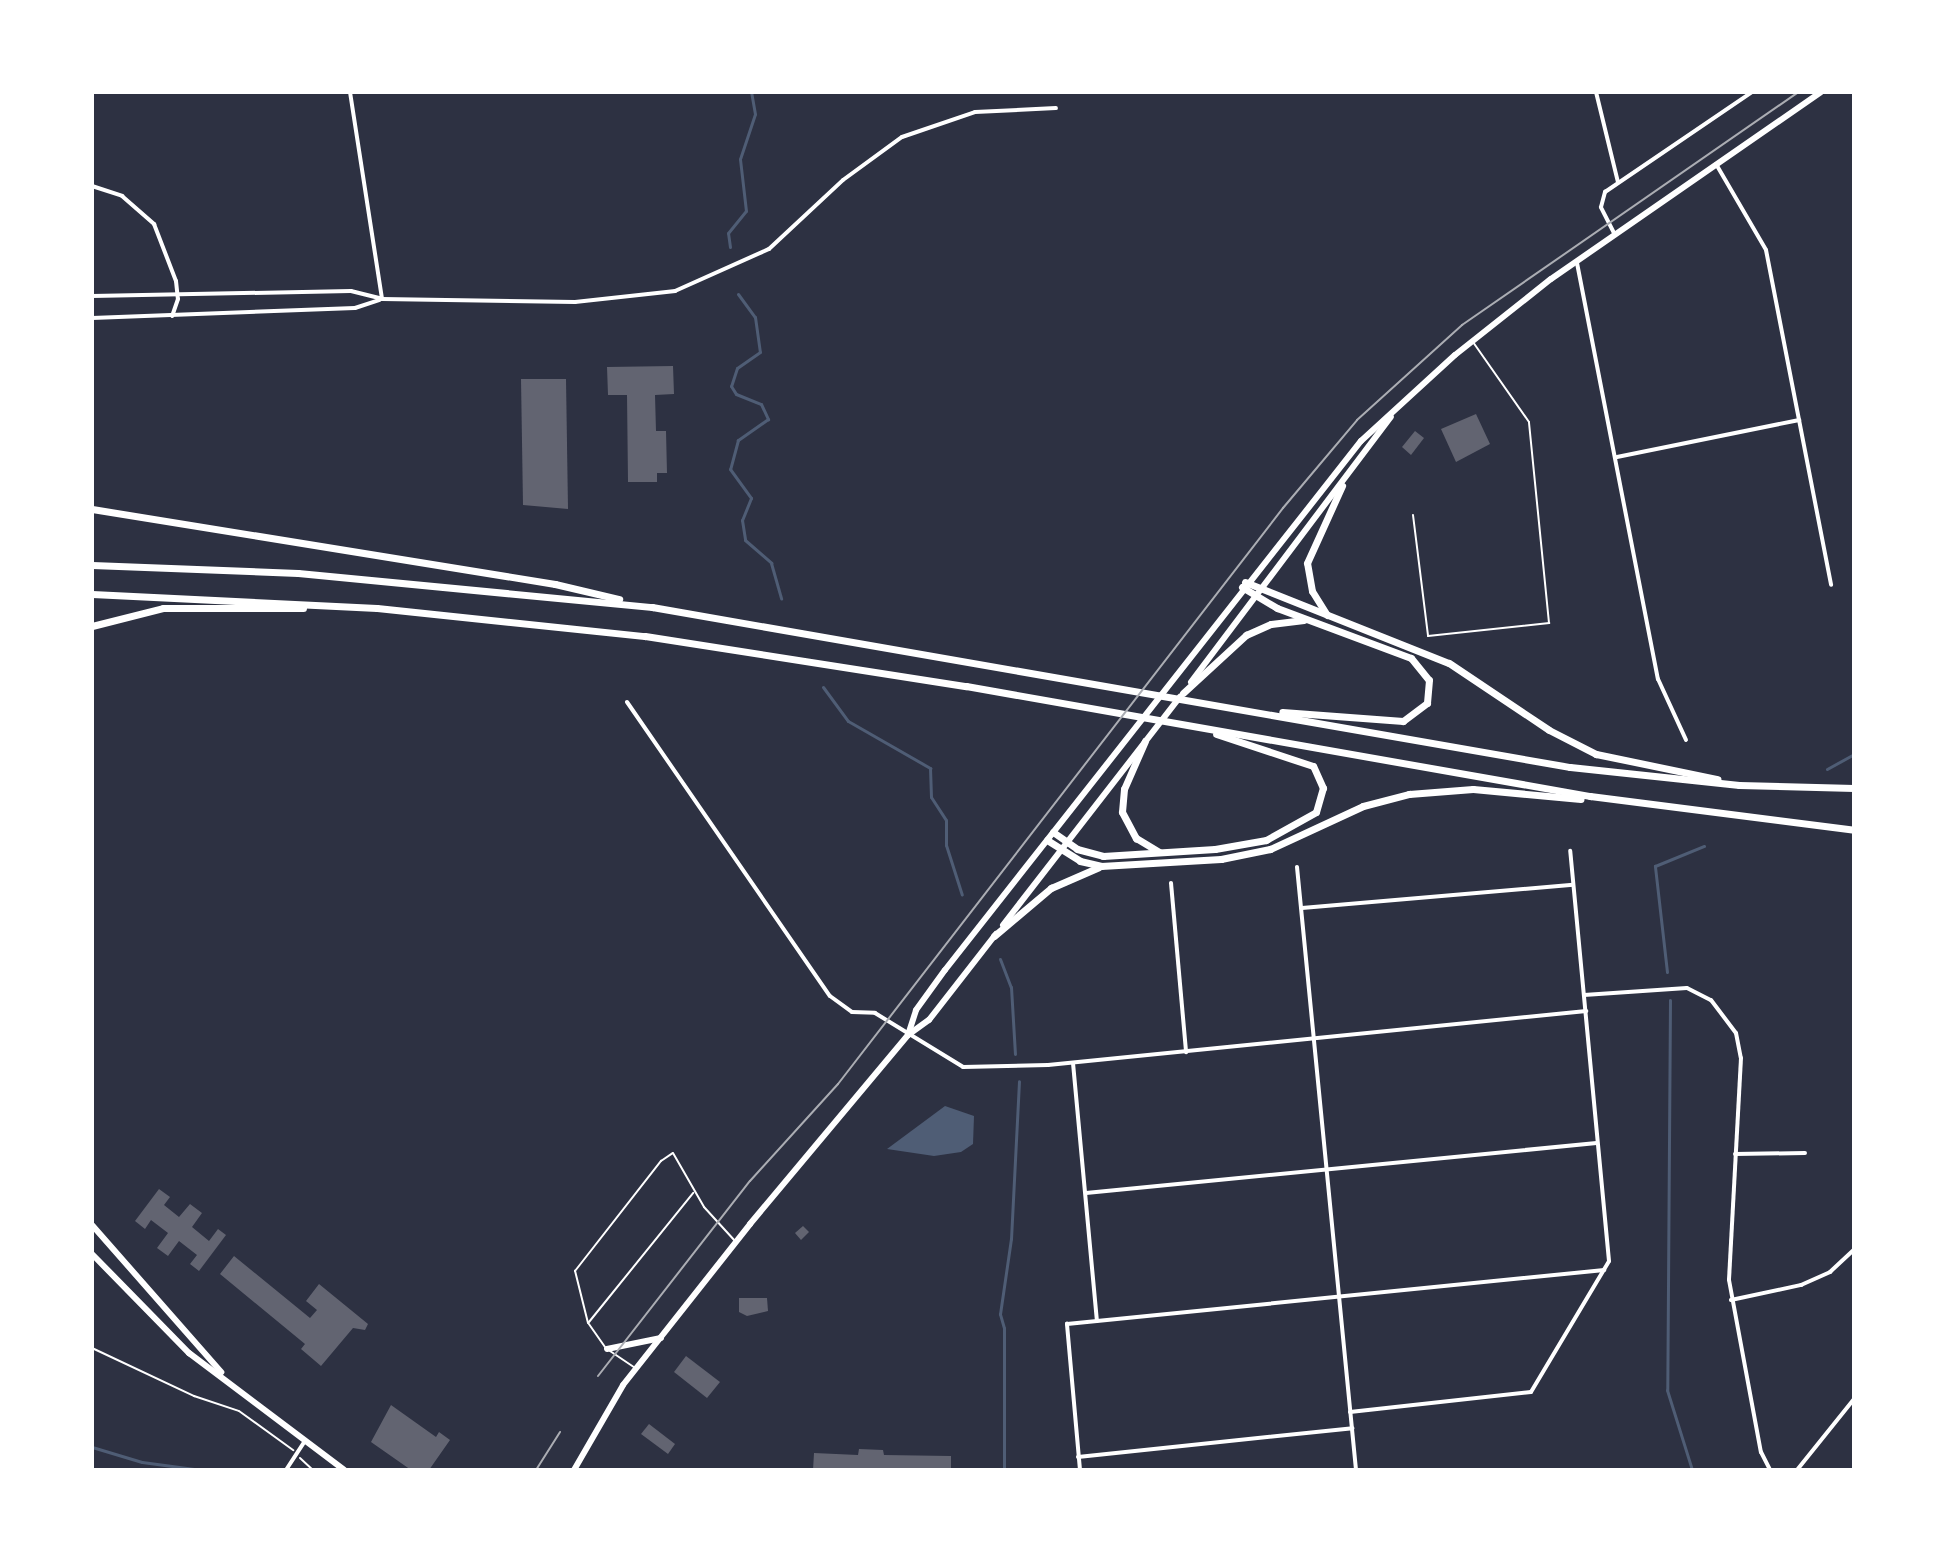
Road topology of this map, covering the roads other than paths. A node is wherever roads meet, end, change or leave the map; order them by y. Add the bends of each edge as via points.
1 (350, 92) edge
2 (1596, 92) edge
3 (1752, 92) edge
4 (1821, 92) edge
5 (1744, 94) edge
6 (1056, 108) dead end
7 (1716, 164) junction
8 (1618, 182) junction
9 (92, 186) edge
10 (1614, 233) junction
11 (1576, 260) junction
12 (92, 296) edge
13 (178, 296) junction
14 (382, 299) junction
15 (172, 316) junction
16 (92, 318) edge
17 (1472, 341) junction
18 (1391, 417) junction
19 (1799, 420) junction
20 (1617, 457) junction
21 (1342, 486) junction
22 (92, 509) edge
23 (1413, 515) dead end
24 (92, 565) edge
25 (1244, 585) junction
26 (1831, 585) dead end
27 (92, 594) edge
28 (1258, 594) junction
29 (652, 607) junction
30 (377, 608) junction
31 (1329, 617) junction
32 (1310, 620) junction
33 (92, 626) edge
34 (1183, 693) junction
35 (627, 702) dead end
36 (1254, 711) junction
37 (1199, 728) junction
38 (1686, 740) dead end
39 (1145, 741) junction
40 (1739, 785) junction
41 (1854, 788) edge
42 (1623, 802) junction
43 (1854, 830) edge
44 (1053, 832) junction
45 (1047, 840) junction
46 (1064, 846) junction
47 (1570, 851) dead end
48 (1161, 853) junction
49 (1101, 866) junction
50 (1297, 867) dead end
51 (1171, 883) dead end
52 (1573, 885) junction
53 (1302, 908) junction
54 (994, 936) junction
55 (1584, 995) junction
56 (1586, 1011) junction
57 (908, 1035) junction
58 (1315, 1037) junction
59 (1186, 1052) junction
60 (1073, 1063) junction
61 (1599, 1143) junction
62 (1805, 1153) dead end
63 (1735, 1154) junction
64 (1328, 1168) junction
65 (695, 1192) junction
66 (1086, 1193) junction
67 (92, 1225) edge
68 (736, 1241) junction
69 (1854, 1250) edge
70 (92, 1254) edge
71 (1605, 1269) junction
72 (1339, 1298) junction
73 (1731, 1300) junction
74 (1097, 1321) junction
75 (588, 1323) junction
76 (661, 1338) junction
77 (607, 1349) junction
78 (636, 1369) junction
79 (231, 1384) junction
80 (1854, 1399) edge
81 (1350, 1412) junction
82 (1352, 1428) junction
83 (304, 1442) junction
84 (1078, 1457) junction
85 (286, 1470) edge
86 (344, 1470) edge
87 (574, 1470) edge
88 (1080, 1470) edge
89 (1356, 1470) edge
90 (1770, 1470) edge
91 (1797, 1470) edge

1 - 14 street
2 - 8 street
3 - 5 street
4 - 7 main road
5 - 8 street
6 - 14 street via 975,112 902,137 843,180 769,249 675,291 575,302
7 - 10 main road
7 - 19 street via 1766,250
8 - 10 street via 1603,194 1600,204
9 - 13 street via 122,196 154,224
10 - 11 main road
11 - 17 main road
11 - 20 street
12 - 13 street
13 - 14 street via 351,291
13 - 15 street
14 - 15 street via 355,308
15 - 16 street
17 - 18 main road
17 - 23 lane via 1529,422 1549,623 1428,636
18 - 21 main road
18 - 25 main road via 1345,459
19 - 20 street
19 - 26 street
20 - 38 street via 1658,679
21 - 28 main road
21 - 31 highway via 1307,563 1312,591
22 - 29 highway via 555,584
24 - 29 highway via 298,573
25 - 28 highway
25 - 44 main road
27 - 30 highway
28 - 31 highway
28 - 32 highway
28 - 34 main road
29 - 36 highway
30 - 33 highway via 163,608
30 - 37 highway via 741,649
31 - 40 highway via 1449,663 1549,730 1596,754
32 - 34 highway via 1254,631
32 - 36 highway via 1419,663 1430,684 1424,707 1398,722
34 - 39 main road
35 - 57 street via 822,987 842,1007 875,1013
36 - 40 highway via 1570,767
37 - 42 highway
37 - 48 highway via 1308,763 1322,782 1321,801 1307,820 1266,840
39 - 46 main road
39 - 48 highway via 1124,789 1122,812 1136,838
40 - 41 highway
42 - 43 highway
42 - 49 highway via 1473,789 1421,792 1363,806 1251,855
44 - 45 main road
44 - 46 highway
45 - 46 highway
45 - 57 main road via 916,1010
46 - 48 highway via 1103,856
46 - 49 highway
46 - 54 main road
47 - 52 street
49 - 54 highway via 1051,888
50 - 53 street
51 - 59 street
52 - 53 street
52 - 55 street
53 - 58 street
54 - 57 main road via 929,1020
55 - 56 street
55 - 63 street via 1678,987 1695,990 1719,1007 1736,1033 1741,1058
56 - 58 street
56 - 61 street
57 - 60 street via 957,1065 976,1070
57 - 68 main road
58 - 59 street
58 - 64 street
59 - 60 street
60 - 66 street
61 - 64 street
61 - 71 street via 1610,1251
62 - 63 street
63 - 73 street
64 - 66 street
64 - 72 street
65 - 68 lane
65 - 75 lane
65 - 75 lane via 673,1153 654,1168 575,1271
66 - 74 street
67 - 79 main road
68 - 76 main road
69 - 73 street via 1830,1272 1801,1285
70 - 79 main road via 189,1353
71 - 72 street
71 - 81 street via 1531,1392
72 - 74 street
72 - 81 street
73 - 90 street via 1761,1452
74 - 84 street via 1067,1324
75 - 77 lane
76 - 77 main road
76 - 78 main road
77 - 78 lane
78 - 87 main road via 602,1415
79 - 83 main road
80 - 91 street
81 - 82 street
82 - 84 street
82 - 89 street
83 - 85 street
83 - 86 main road
84 - 88 street

